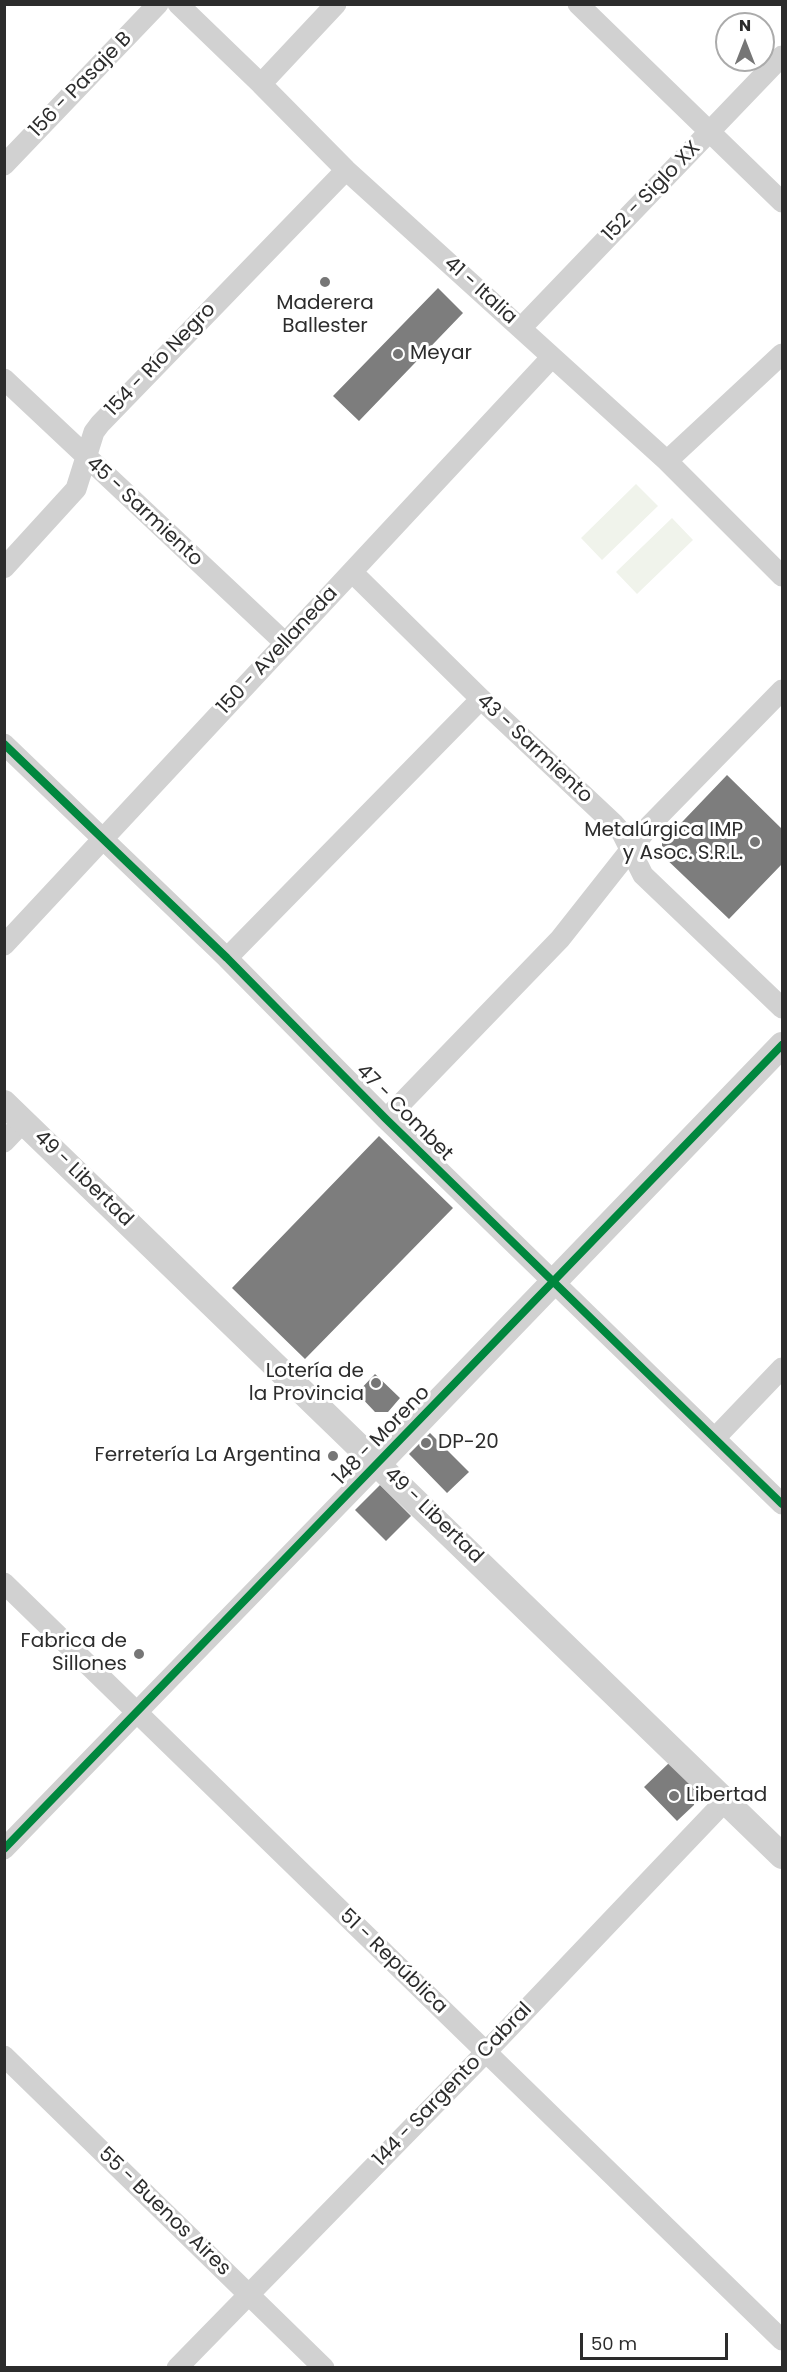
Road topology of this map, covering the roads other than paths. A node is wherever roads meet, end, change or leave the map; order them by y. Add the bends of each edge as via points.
1 (158, 4) edge
2 (178, 4) edge
3 (336, 4) edge
4 (578, 4) edge
5 (783, 56) edge
6 (261, 84) junction
7 (709, 133) junction
8 (4, 165) edge
9 (346, 170) junction
10 (783, 202) edge
11 (521, 328) junction
12 (783, 354) edge
13 (552, 357) junction
14 (4, 380) edge
15 (86, 458) junction
16 (668, 461) junction
17 (4, 568) edge
18 (352, 572) junction
19 (783, 576) edge
20 (285, 643) junction
21 (783, 690) edge
22 (481, 699) junction
23 (4, 744) edge
24 (103, 841) junction
25 (629, 850) junction
26 (4, 945) edge
27 (227, 958) junction
28 (783, 1008) edge
29 (783, 1045) edge
30 (4, 1103) edge
31 (386, 1119) junction
32 (23, 1122) junction
33 (4, 1142) edge
34 (554, 1283) junction
35 (783, 1368) edge
36 (716, 1437) junction
37 (379, 1463) junction
38 (783, 1504) edge
39 (4, 1583) edge
40 (137, 1713) junction
41 (726, 1800) junction
42 (4, 1849) edge
43 (783, 1856) edge
44 (486, 2052) junction
45 (4, 2056) edge
46 (249, 2294) junction
47 (783, 2340) edge
48 (177, 2367) edge
49 (324, 2367) edge

1 - 8 street, 156 - Pasaje B
2 - 6 street, 41 - Italia
3 - 6 street
4 - 7 street
5 - 7 street, 152 - Siglo XX
6 - 9 street, 41 - Italia
7 - 10 street
7 - 11 street, 152 - Siglo XX
9 - 11 street, 41 - Italia
9 - 15 street, 154 - Río Negro via 100,424
11 - 13 street, 41 - Italia
12 - 16 street
13 - 16 street, 41 - Italia
13 - 18 street, 150 - Avellaneda
14 - 15 street, 45 - Sarmiento
15 - 17 street, 154 - Río Negro via 76,489
15 - 20 street, 45 - Sarmiento
16 - 19 street, 41 - Italia
18 - 20 street, 150 - Avellaneda
18 - 22 street, 43 - Sarmiento
20 - 24 street, 150 - Avellaneda
21 - 25 street
22 - 25 street, 43 - Sarmiento via 614,824
22 - 27 street
23 - 24 street, 47 - Combet
24 - 26 street, 150 - Avellaneda
24 - 27 street, 47 - Combet
25 - 28 street, 43 - Sarmiento via 643,875
25 - 31 street via 560,939
27 - 31 street, 47 - Combet
29 - 34 street, 148 - Moreno
30 - 32 street, 49 - Libertad
31 - 34 street, 47 - Combet
32 - 33 street
32 - 37 street, 49 - Libertad
34 - 36 street, 47 - Combet
34 - 37 street, 148 - Moreno
35 - 36 street
36 - 38 street, 47 - Combet
37 - 40 street, 148 - Moreno
37 - 41 street, 49 - Libertad
39 - 40 street, 51 - República
40 - 42 street, 148 - Moreno
40 - 44 street, 51 - República
41 - 43 street, 49 - Libertad
41 - 44 street, 144 - Sargento Cabral
44 - 46 street, 144 - Sargento Cabral
44 - 47 street, 51 - República
45 - 46 street, 55 - Buenos Aires
46 - 48 street, 144 - Sargento Cabral
46 - 49 street, 55 - Buenos Aires

